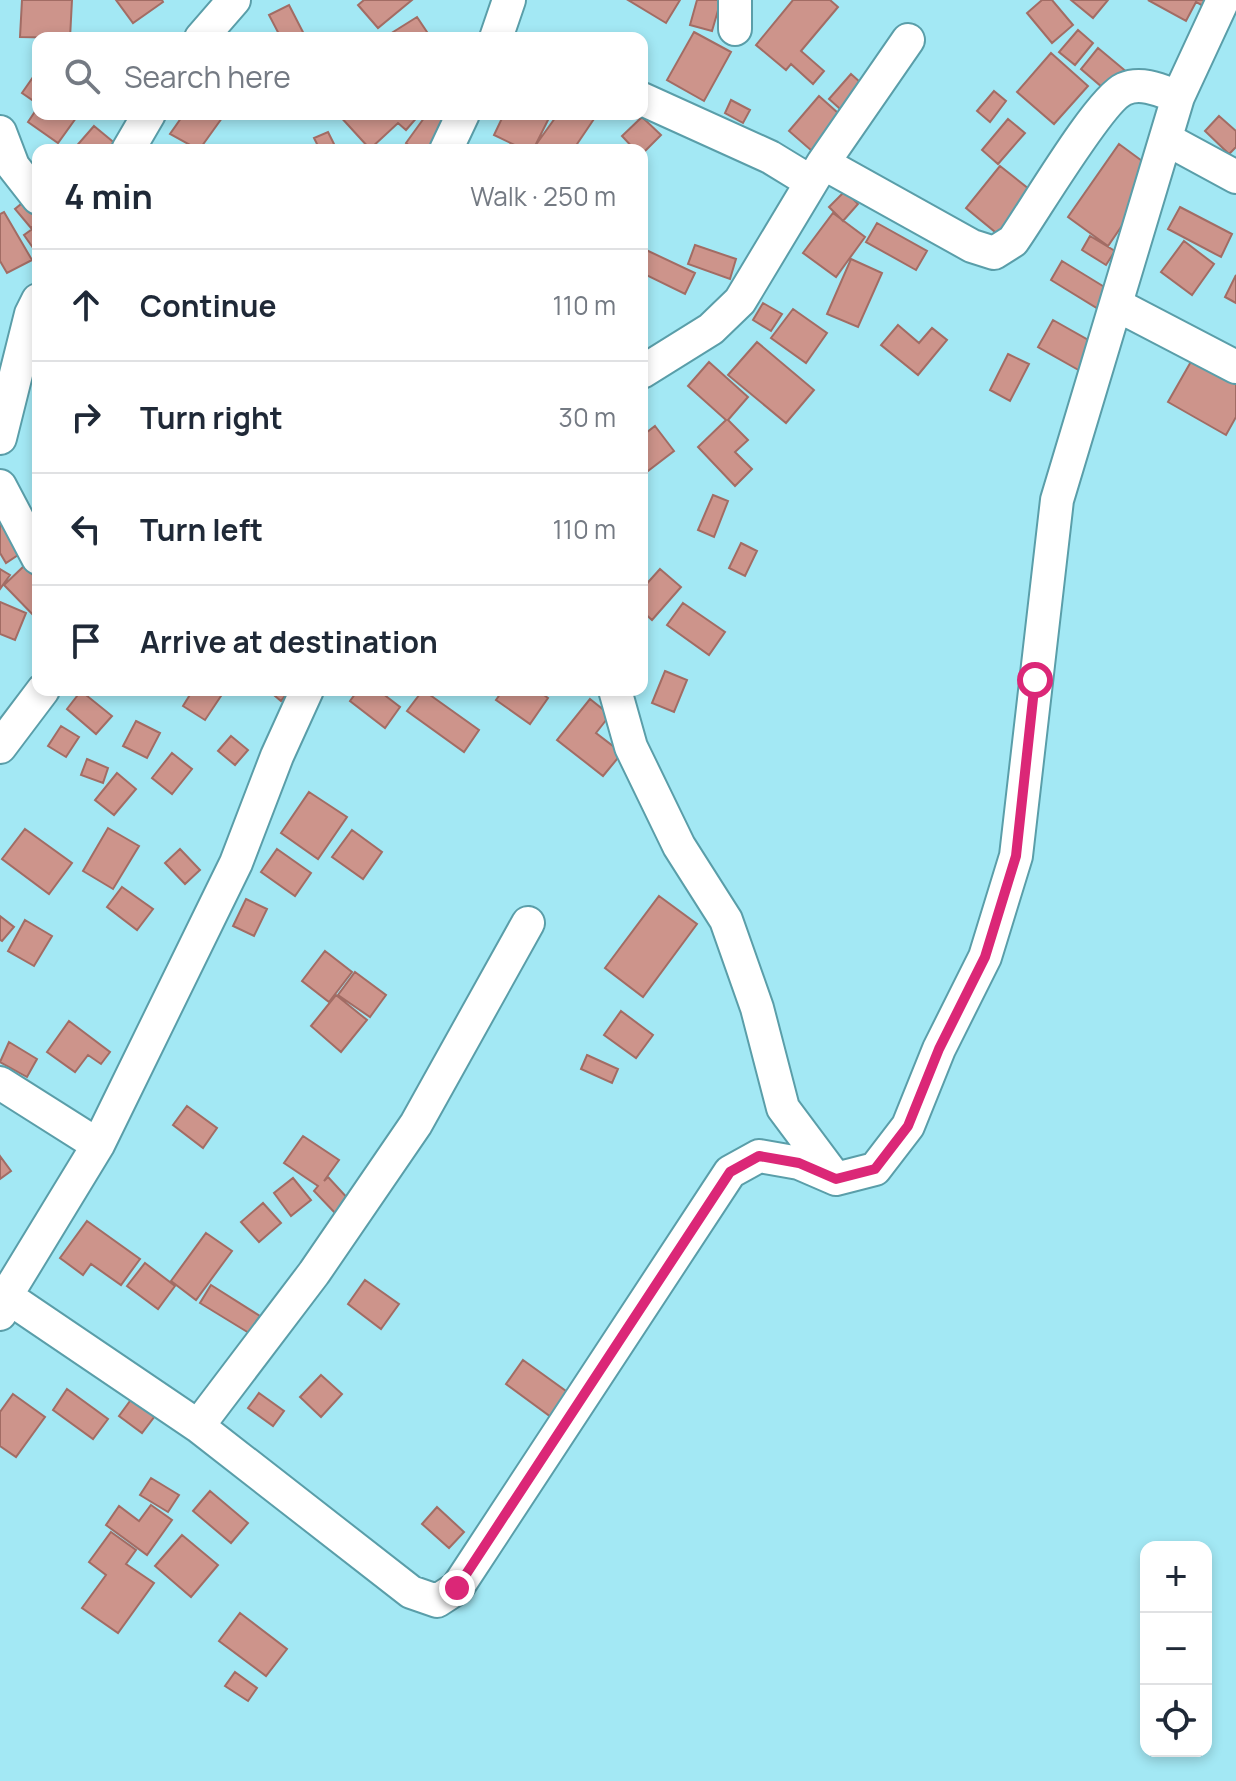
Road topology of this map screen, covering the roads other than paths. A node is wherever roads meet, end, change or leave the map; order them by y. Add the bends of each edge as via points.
1 (234, 0) edge
2 (509, 0) edge
3 (1223, 0) edge
4 (206, 32) edge
5 (498, 32) edge
6 (908, 40) dead end
7 (1178, 97) junction
8 (648, 102) edge
9 (146, 120) edge
10 (460, 120) edge
11 (0, 132) edge
12 (1166, 139) junction
13 (134, 144) edge
14 (449, 144) edge
15 (817, 172) junction
16 (1236, 177) edge
17 (32, 190) edge
18 (1117, 305) junction
19 (32, 312) edge
20 (1236, 367) edge
21 (648, 368) edge
22 (0, 438) edge
23 (0, 486) edge
24 (32, 547) edge
25 (38, 696) edge
26 (304, 696) edge
27 (617, 696) edge
28 (0, 747) edge
29 (528, 923) dead end
30 (0, 1083) edge
31 (98, 1145) junction
32 (836, 1179) junction
33 (3, 1305) edge
34 (198, 1426) junction

1 - 4 street
2 - 5 street
3 - 7 street
6 - 15 street
7 - 12 street
7 - 15 street via 1147,86 1123,89 1099,114 1013,241 994,253
8 - 15 street via 770,157
9 - 13 street
10 - 14 street
11 - 17 street via 13,166
12 - 16 street
12 - 18 street
15 - 21 street via 740,301 711,329
18 - 20 street
18 - 32 street via 1057,500 1016,856 985,957 908,1126 875,1169
19 - 22 street
23 - 24 street
25 - 28 street
26 - 31 street via 236,863
27 - 32 street via 631,747 679,846 726,920 757,1008 783,1108
29 - 34 street via 416,1124 314,1273
30 - 31 street
31 - 33 street
32 - 34 street via 799,1163 759,1156 730,1172 457,1588 437,1601 411,1592
33 - 34 street

